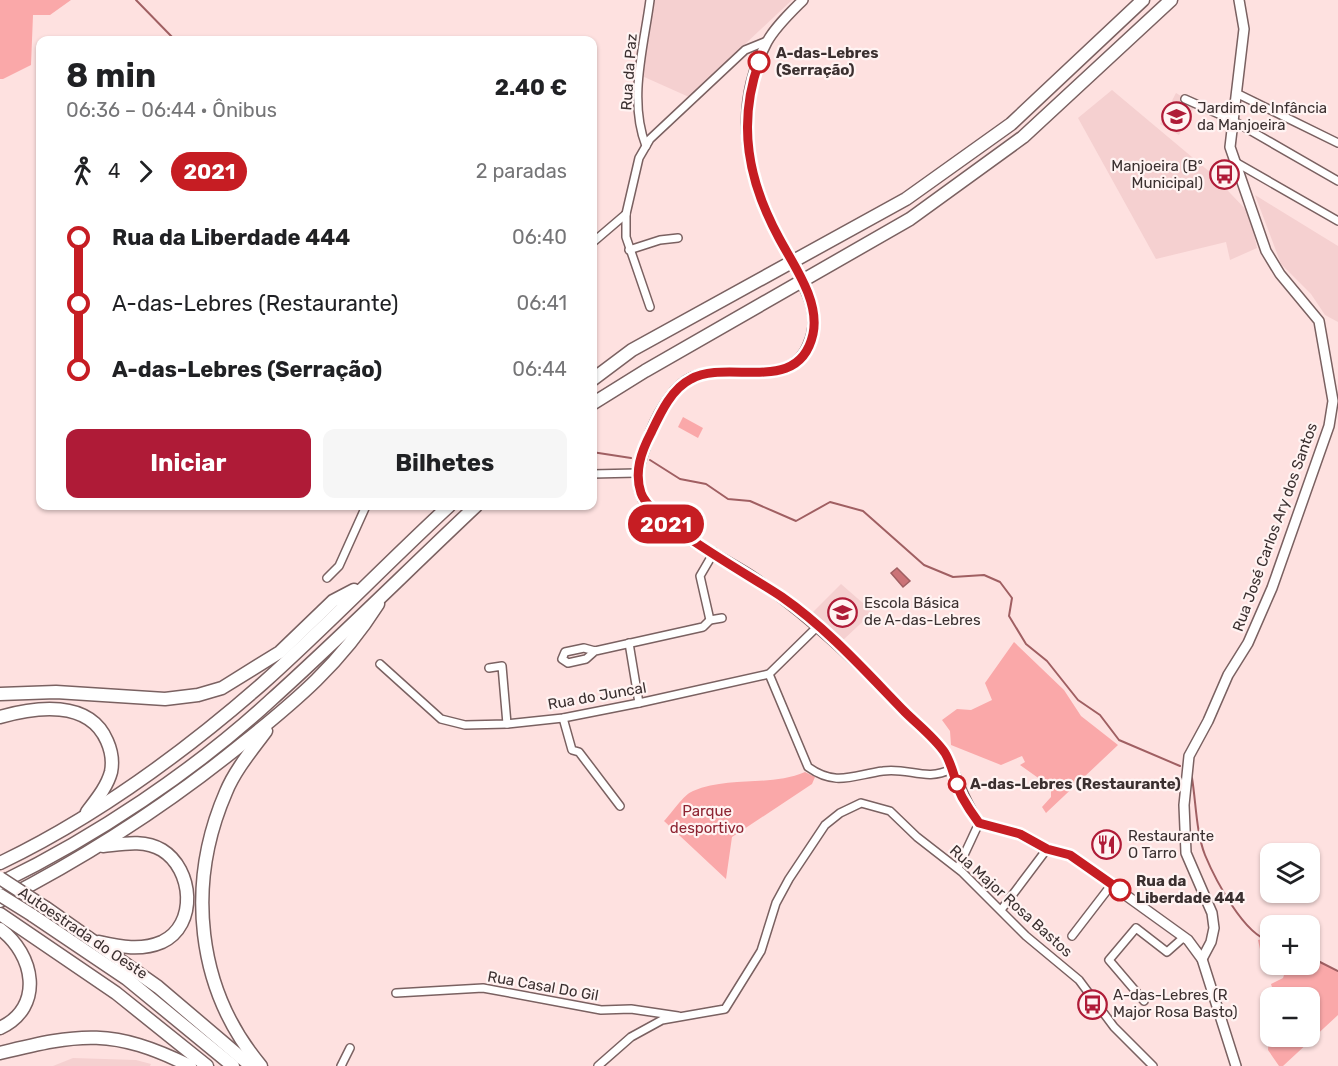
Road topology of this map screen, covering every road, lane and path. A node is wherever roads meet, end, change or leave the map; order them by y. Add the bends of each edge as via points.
1 (650, 0) edge
2 (803, 0) edge
3 (1143, 0) edge
4 (1171, 0) edge
5 (1239, 0) edge
6 (767, 41) junction
7 (1236, 93) junction
8 (1185, 99) dead end
9 (1232, 120) junction
10 (1338, 143) edge
11 (646, 146) junction
12 (1237, 164) junction
13 (1338, 181) edge
14 (626, 214) junction
15 (1338, 221) edge
16 (678, 238) dead end
17 (597, 239) edge
18 (629, 250) junction
19 (787, 252) tunnel mouth
20 (805, 289) tunnel mouth
21 (650, 307) dead end
22 (597, 376) edge
23 (597, 401) edge
24 (637, 473) junction
25 (597, 474) edge
26 (364, 510) edge
27 (445, 510) edge
28 (472, 510) edge
29 (714, 552) junction
30 (327, 578) dead end
31 (367, 583) junction
32 (389, 588) junction
33 (722, 618) dead end
34 (710, 620) junction
35 (819, 625) junction
36 (629, 644) junction
37 (595, 651) dead end
38 (380, 664) dead end
39 (502, 666) junction
40 (510, 666) dead end
41 (489, 668) dead end
42 (769, 674) junction
43 (0, 694) edge
44 (26, 695) junction
45 (0, 702) edge
46 (639, 703) junction
47 (279, 714) junction
48 (0, 717) edge
49 (563, 718) junction
50 (507, 724) junction
51 (951, 769) junction
52 (620, 806) dead end
53 (83, 818) junction
54 (979, 823) junction
55 (100, 846) junction
56 (1047, 849) junction
57 (0, 863) edge
58 (958, 868) junction
59 (0, 880) edge
60 (1112, 884) junction
61 (0, 895) edge
62 (0, 901) edge
63 (1001, 910) junction
64 (0, 914) edge
65 (1, 930) edge
66 (1072, 936) dead end
67 (1184, 937) junction
68 (92, 940) junction
69 (1202, 959) junction
70 (396, 993) dead end
71 (1144, 1001) dead end
72 (685, 1017) junction
73 (0, 1028) edge
74 (36, 1044) junction
75 (0, 1046) edge
76 (350, 1048) dead end
77 (0, 1053) edge
78 (190, 1066) edge
79 (207, 1066) edge
80 (233, 1066) edge
81 (251, 1066) edge
82 (261, 1066) edge
83 (341, 1066) edge
84 (598, 1066) edge
85 (1153, 1066) edge
86 (1236, 1066) edge

1 - 11 street, Rua da Paz via 640,59 638,114
2 - 6 street
3 - 22 highway via 1011,124 906,199 632,350
4 - 23 highway via 1023,137 910,219
5 - 7 street, Rua José Carlos Ary dos Santos via 1244,29
6 - 11 street via 745,50
6 - 19 street via 752,83 746,115 747,142 754,183
7 - 9 street, Rua José Carlos Ary dos Santos
7 - 10 street
8 - 9 street
9 - 12 street, Rua José Carlos Ary dos Santos via 1230,147
9 - 13 street
11 - 14 street via 639,158
12 - 15 street
12 - 69 street, Rua José Carlos Ary dos Santos via 1266,251 1319,321 1333,401 1329,426 1272,588 1189,756 1184,796 1186,853 1212,913 1214,928
14 - 17 street
14 - 18 street
16 - 18 street
18 - 21 street
20 - 24 street via 814,313 813,334 805,353 791,366 772,373 711,373 692,378 664,408 649,436
24 - 25 street
24 - 29 street via 643,500 665,523
26 - 30 street via 339,566
27 - 31 highway
28 - 32 highway
29 - 34 street via 700,576
29 - 35 street
31 - 44 highway via 333,601 280,652 222,688 165,699 56,692
31 - 53 highway via 262,684 156,771
32 - 47 highway via 359,635 319,681
32 - 59 highway via 270,702 167,784 91,833
33 - 34 street
34 - 36 street via 703,627
35 - 42 street
35 - 51 street via 945,753
36 - 37 street
36 - 46 street
38 - 50 street, Rua do Juncal via 441,719 465,725
39 - 40 street
39 - 41 street
39 - 50 street
42 - 46 street, Rua do Juncal
42 - 51 street via 808,767 821,776 857,778 884,771 938,776
43 - 44 highway
44 - 45 highway
46 - 49 street, Rua do Juncal
47 - 55 highway via 175,797
47 - 82 highway via 226,791 202,883 201,915 213,984 230,1022
48 - 53 highway via 34,709 66,710 90,718 104,735 111,752 111,772
49 - 50 street, Rua do Juncal
49 - 52 street via 572,750 579,752
51 - 54 street
53 - 57 highway
54 - 56 street via 1020,834
54 - 58 street
55 - 62 highway
55 - 68 highway via 130,842 161,849 177,864 189,897 183,918 164,941 137,948
56 - 60 street via 1070,855
56 - 63 street
58 - 63 street, Rua Major Rosa Bastos
58 - 72 street, Rua Major Rosa Bastos via 890,811 861,803 840,813 825,825 789,879 776,903 761,951 725,1009
59 - 68 highway, bridge
60 - 66 street
60 - 67 street
61 - 80 highway, Autoestrada do Oeste, bridge via 127,979
63 - 85 street, Rua Major Rosa Bastos via 1079,980 1114,1027
64 - 79 highway, Autoestrada do Oeste via 116,993
65 - 73 highway via 21,949 30,972 30,989 18,1015
67 - 69 street
67 - 71 street via 1167,952 1136,928 1109,960
68 - 81 highway via 158,987
69 - 86 street
70 - 72 street, Rua Casal Do Gil via 483,988 601,1010 631,1009
72 - 84 street, Rua Major Rosa Bastos via 662,1020 631,1037
74 - 75 highway
74 - 77 highway
74 - 78 highway via 75,1037 110,1037 142,1044
76 - 83 street

